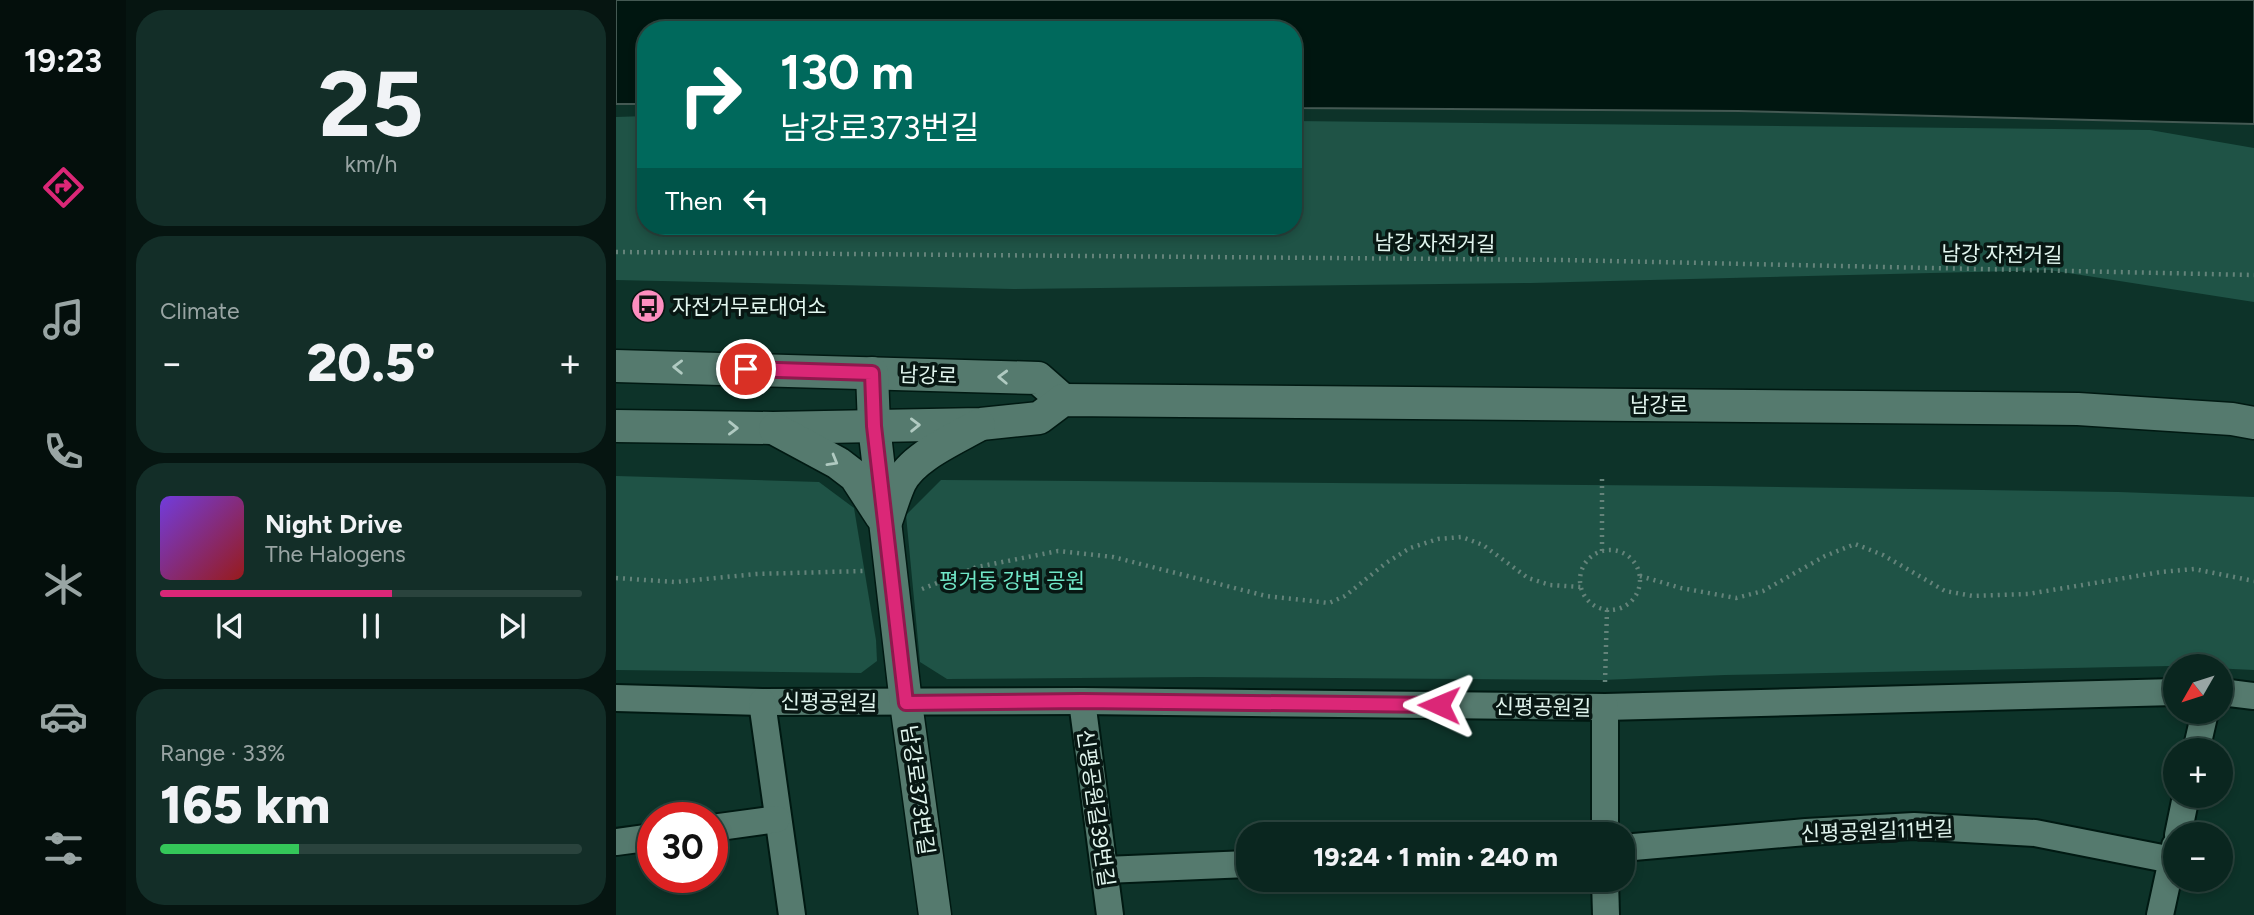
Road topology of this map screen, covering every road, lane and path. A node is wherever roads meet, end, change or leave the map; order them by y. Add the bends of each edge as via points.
1 (616, 252) edge
2 (2254, 275) edge
3 (616, 366) edge
4 (872, 373) junction
5 (1063, 400) junction
6 (2254, 423) edge
7 (981, 424) junction
8 (616, 426) edge
9 (874, 426) junction
10 (773, 428) junction
11 (1602, 476) dead end
12 (886, 523) junction
13 (1602, 551) junction
14 (865, 571) dead end
15 (1640, 576) junction
16 (616, 579) edge
17 (2254, 581) edge
18 (1580, 587) junction
19 (919, 589) dead end
20 (1607, 610) junction
21 (2163, 692) edge
22 (2233, 693) edge
23 (2254, 696) edge
24 (616, 698) edge
25 (1082, 701) junction
26 (762, 702) junction
27 (906, 703) junction
28 (1605, 708) junction
29 (777, 820) junction
30 (1605, 822) edge
31 (728, 826) edge
32 (637, 839) edge
33 (616, 842) edge
34 (2163, 846) edge
35 (1635, 848) edge
36 (1236, 865) edge
37 (1105, 870) junction
38 (1605, 892) edge
39 (2165, 892) edge
40 (792, 915) edge
41 (935, 915) edge
42 (1110, 915) edge
43 (1606, 915) edge
44 (2160, 915) edge

1 - 2 path, 남강 자전거길 via 1564,260
4 -> 3 street, 남강로
5 -> 4 street, 남강로 via 1038,378
4 - 9 street, 남강로373번길
5 - 6 street, 남강로 via 2078,409
5 - 7 street via 1039,418
9 -> 7 street
7 - 12 street via 907,471
8 -> 10 street
9 - 10 street
9 - 12 street, 남강로373번길
10 -> 12 street via 855,476
11 - 13 path
12 - 27 street, 남강로373번길
13 - 15 path via 1629,557
13 - 18 path via 1582,569
14 - 16 path via 675,582
15 - 17 path via 1736,598 1763,592 1855,544 1945,591 1973,596 2028,594 2194,569
15 - 20 path via 1633,600 1625,607
18 - 19 path via 1528,578 1483,545 1462,537 1410,548 1329,603 1266,596 1113,557 1058,551 977,567
18 - 20 path via 1590,603
20 - 28 path
21 - 28 street, 신평공원길
22 - 23 street
24 - 26 street, 신평공원길
25 - 27 street, 신평공원길
25 - 28 street, 신평공원길
25 - 37 street, 신평공원길39번길
26 - 27 street, 신평공원길
26 - 29 street
27 - 41 street, 남강로373번길
28 - 30 street
29 - 31 street
29 - 40 street
32 - 33 street
34 - 35 street, 신평공원길11번길 via 1913,826
36 - 37 street
37 - 42 street, 신평공원길39번길
38 - 43 street
39 - 44 street

